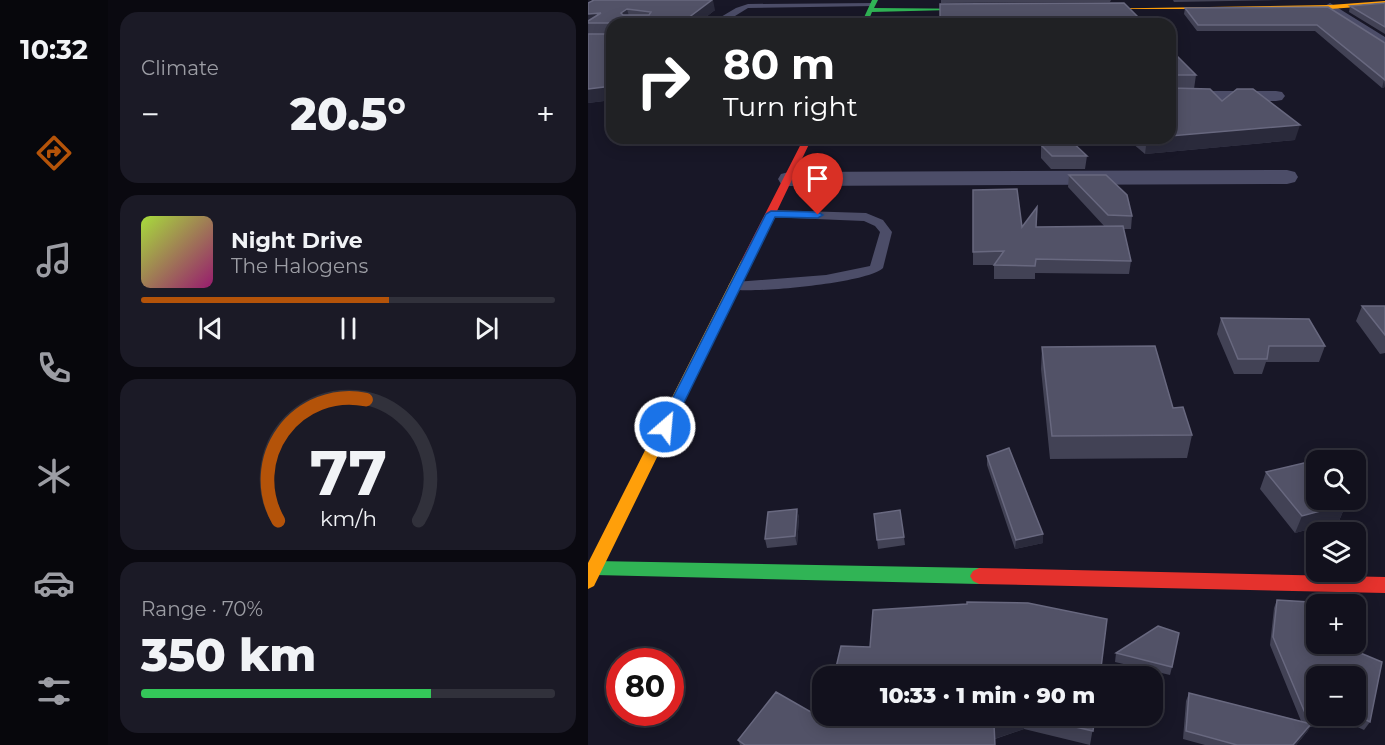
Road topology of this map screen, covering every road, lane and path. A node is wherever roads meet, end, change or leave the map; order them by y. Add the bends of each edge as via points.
1 (1385, 3) edge
2 (873, 5) edge
3 (1330, 7) junction
4 (1000, 9) edge
5 (1071, 9) edge
6 (729, 18) edge
7 (1385, 44) edge
8 (1176, 96) edge
9 (1276, 96) dead end
10 (805, 144) edge
11 (1287, 177) dead end
12 (789, 179) junction
13 (771, 214) junction
14 (735, 286) junction
15 (595, 568) junction
16 (588, 581) edge
17 (1385, 585) edge

1 - 3 main road
2 - 4 main road
2 - 6 lane via 748,6
3 - 5 main road
3 - 7 street
8 - 9 street
10 - 12 main road
11 - 12 street
12 - 13 main road
13 - 14 main road
13 - 14 lane via 866,217 879,223 886,232 876,268 844,277
14 - 15 main road
15 - 16 main road
15 - 17 main road

